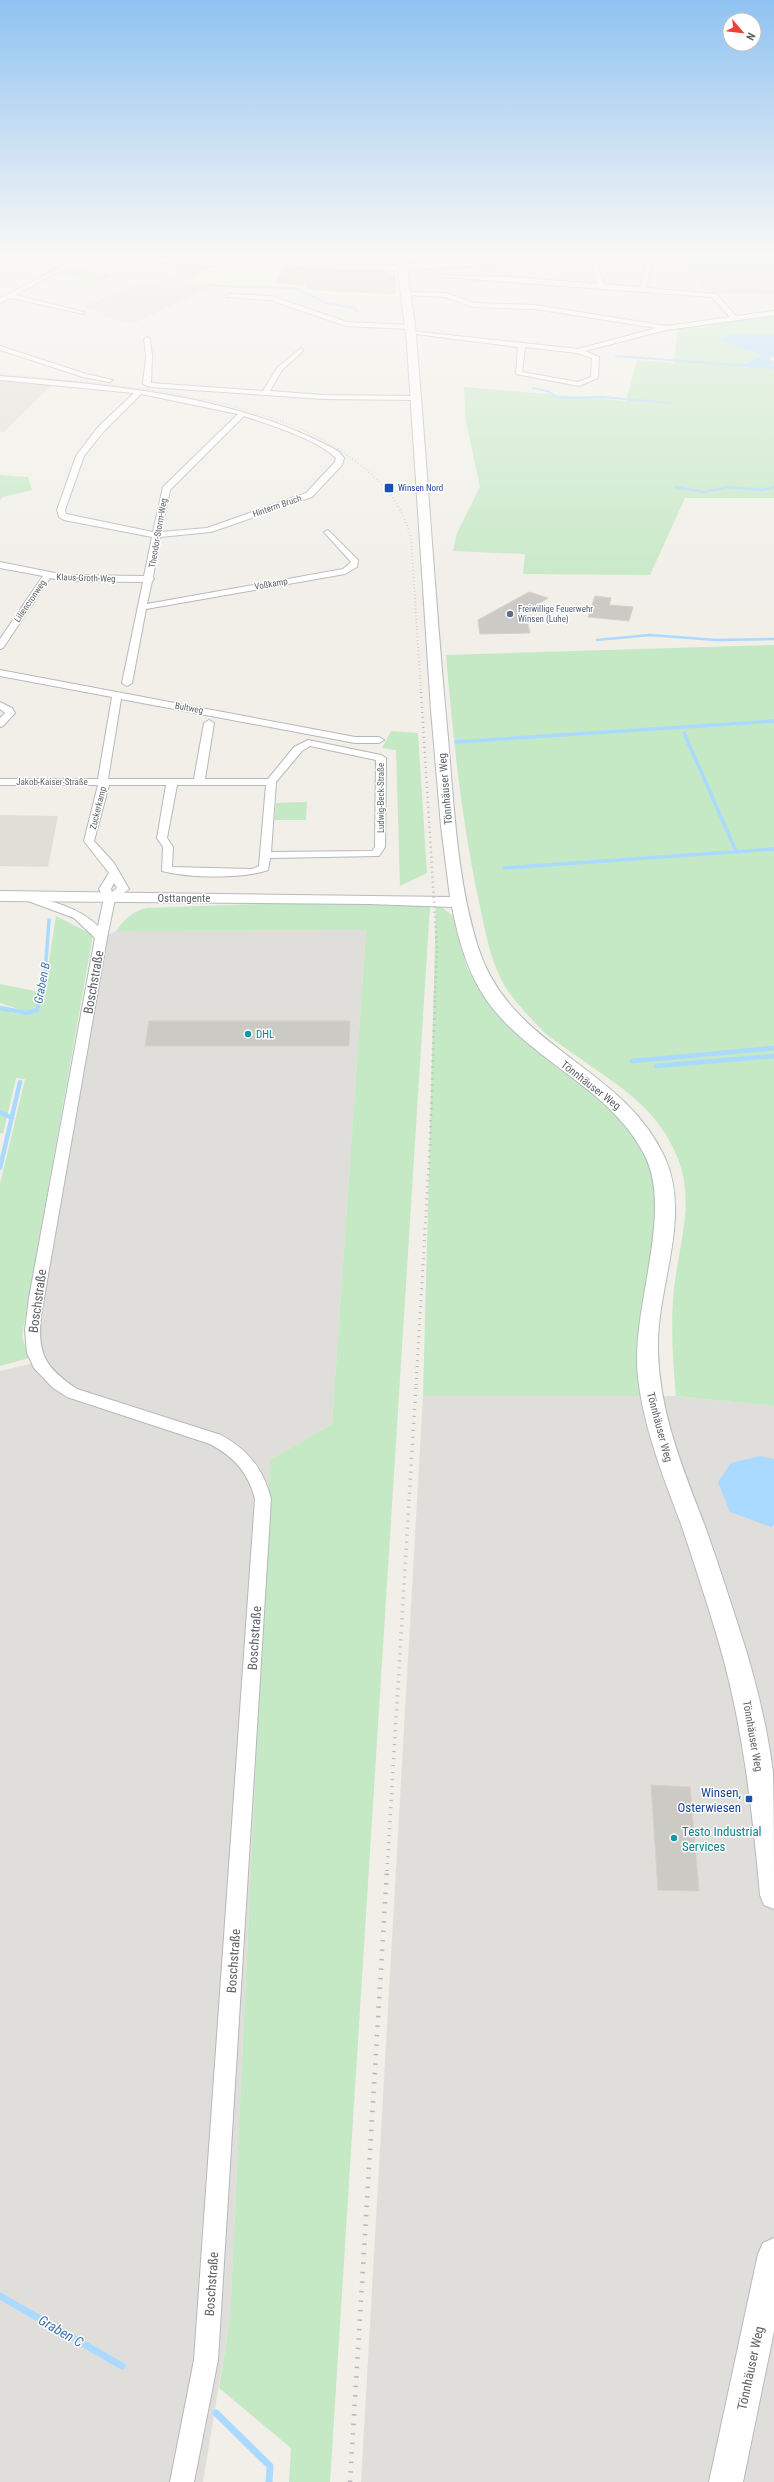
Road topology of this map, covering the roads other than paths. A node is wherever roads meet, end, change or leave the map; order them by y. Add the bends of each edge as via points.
1 (72, 372) edge
2 (148, 372) edge
3 (277, 372) edge
4 (413, 372) edge
5 (518, 372) edge
6 (595, 372) edge
7 (0, 378) edge
8 (147, 384) junction
9 (139, 392) junction
10 (265, 394) junction
11 (415, 398) junction
12 (243, 413) junction
13 (328, 532) dead end
14 (157, 535) junction
15 (0, 565) edge
16 (47, 576) junction
17 (150, 579) junction
18 (143, 607) junction
19 (0, 646) edge
20 (0, 674) edge
21 (127, 683) dead end
22 (117, 695) junction
23 (143, 700) junction
24 (0, 705) edge
25 (116, 710) junction
26 (209, 723) dead end
27 (0, 724) edge
28 (379, 740) dead end
29 (0, 782) edge
30 (172, 782) junction
31 (199, 782) junction
32 (271, 782) junction
33 (104, 783) junction
34 (266, 855) junction
35 (0, 896) edge
36 (458, 897) junction
37 (26, 898) junction
38 (110, 898) junction
39 (101, 938) junction
40 (767, 1771) edge
41 (774, 1895) edge
42 (774, 2254) edge
43 (182, 2482) edge
44 (726, 2482) edge

1 - 8 street via 85,376
2 - 8 street
3 - 10 street
4 - 11 main road, Tönnhäuser Weg
5 - 6 street via 579,384 594,378
7 - 9 street, Hinterm Bruch
8 - 10 street
9 - 12 street, Hinterm Bruch
9 - 14 street via 101,429 80,456 60,510 62,515 74,520
10 - 11 street via 331,398
11 - 36 main road, Tönnhäuser Weg via 432,654
12 - 14 street, Theodor-Storm-Weg via 166,489
12 - 14 street, Hinterm Bruch via 284,427 335,453 340,458 339,463 315,490 301,498 208,530
13 - 18 street, Voßkamp via 355,562 353,567 345,571
14 - 17 street, Theodor-Storm-Weg
15 - 16 street, Klaus-Groth-Weg
16 - 17 street, Klaus-Groth-Weg
16 - 19 street, Liliencronweg
17 - 18 street, Theodor-Storm-Weg
18 - 21 street, Theodor-Storm-Weg
20 - 22 street, Bultweg
22 - 23 street, Bultweg
22 - 25 street, Zuckerkamp
23 - 25 street
23 - 28 street, Bultweg via 355,740
24 - 27 street via 9,710 10,714
25 - 33 street, Zuckerkamp via 102,776
26 - 31 street
29 - 33 street, Jakob-Kaiser-Straße
30 - 31 street
30 - 33 street
30 - 34 street via 162,838 168,847 166,869 180,872 260,871 266,864
31 - 32 street
32 - 34 street
32 - 34 street, Ludwig-Beck-Straße via 298,749 308,743 381,758 379,851 369,856
33 - 38 street, Zuckerkamp via 89,841 110,865 122,889
35 - 37 main road, Osttangente
36 - 38 main road, Osttangente
36 - 40 main road, Tönnhäuser Weg via 478,973 498,1003 530,1039 612,1098 630,1116 647,1140 659,1165 664,1192 664,1214 647,1346 650,1395 671,1468 705,1558
37 - 38 main road, Osttangente
37 - 39 street, Boschstraße via 68,910 86,920
38 - 39 street, Boschstraße
39 - 43 street, Boschstraße via 33,1312 30,1336 33,1350 44,1372 72,1393 229,1446 251,1467 259,1481 263,1499 206,2360
40 - 41 main road, Tönnhäuser Weg
42 - 44 main road, Tönnhäuser Weg

